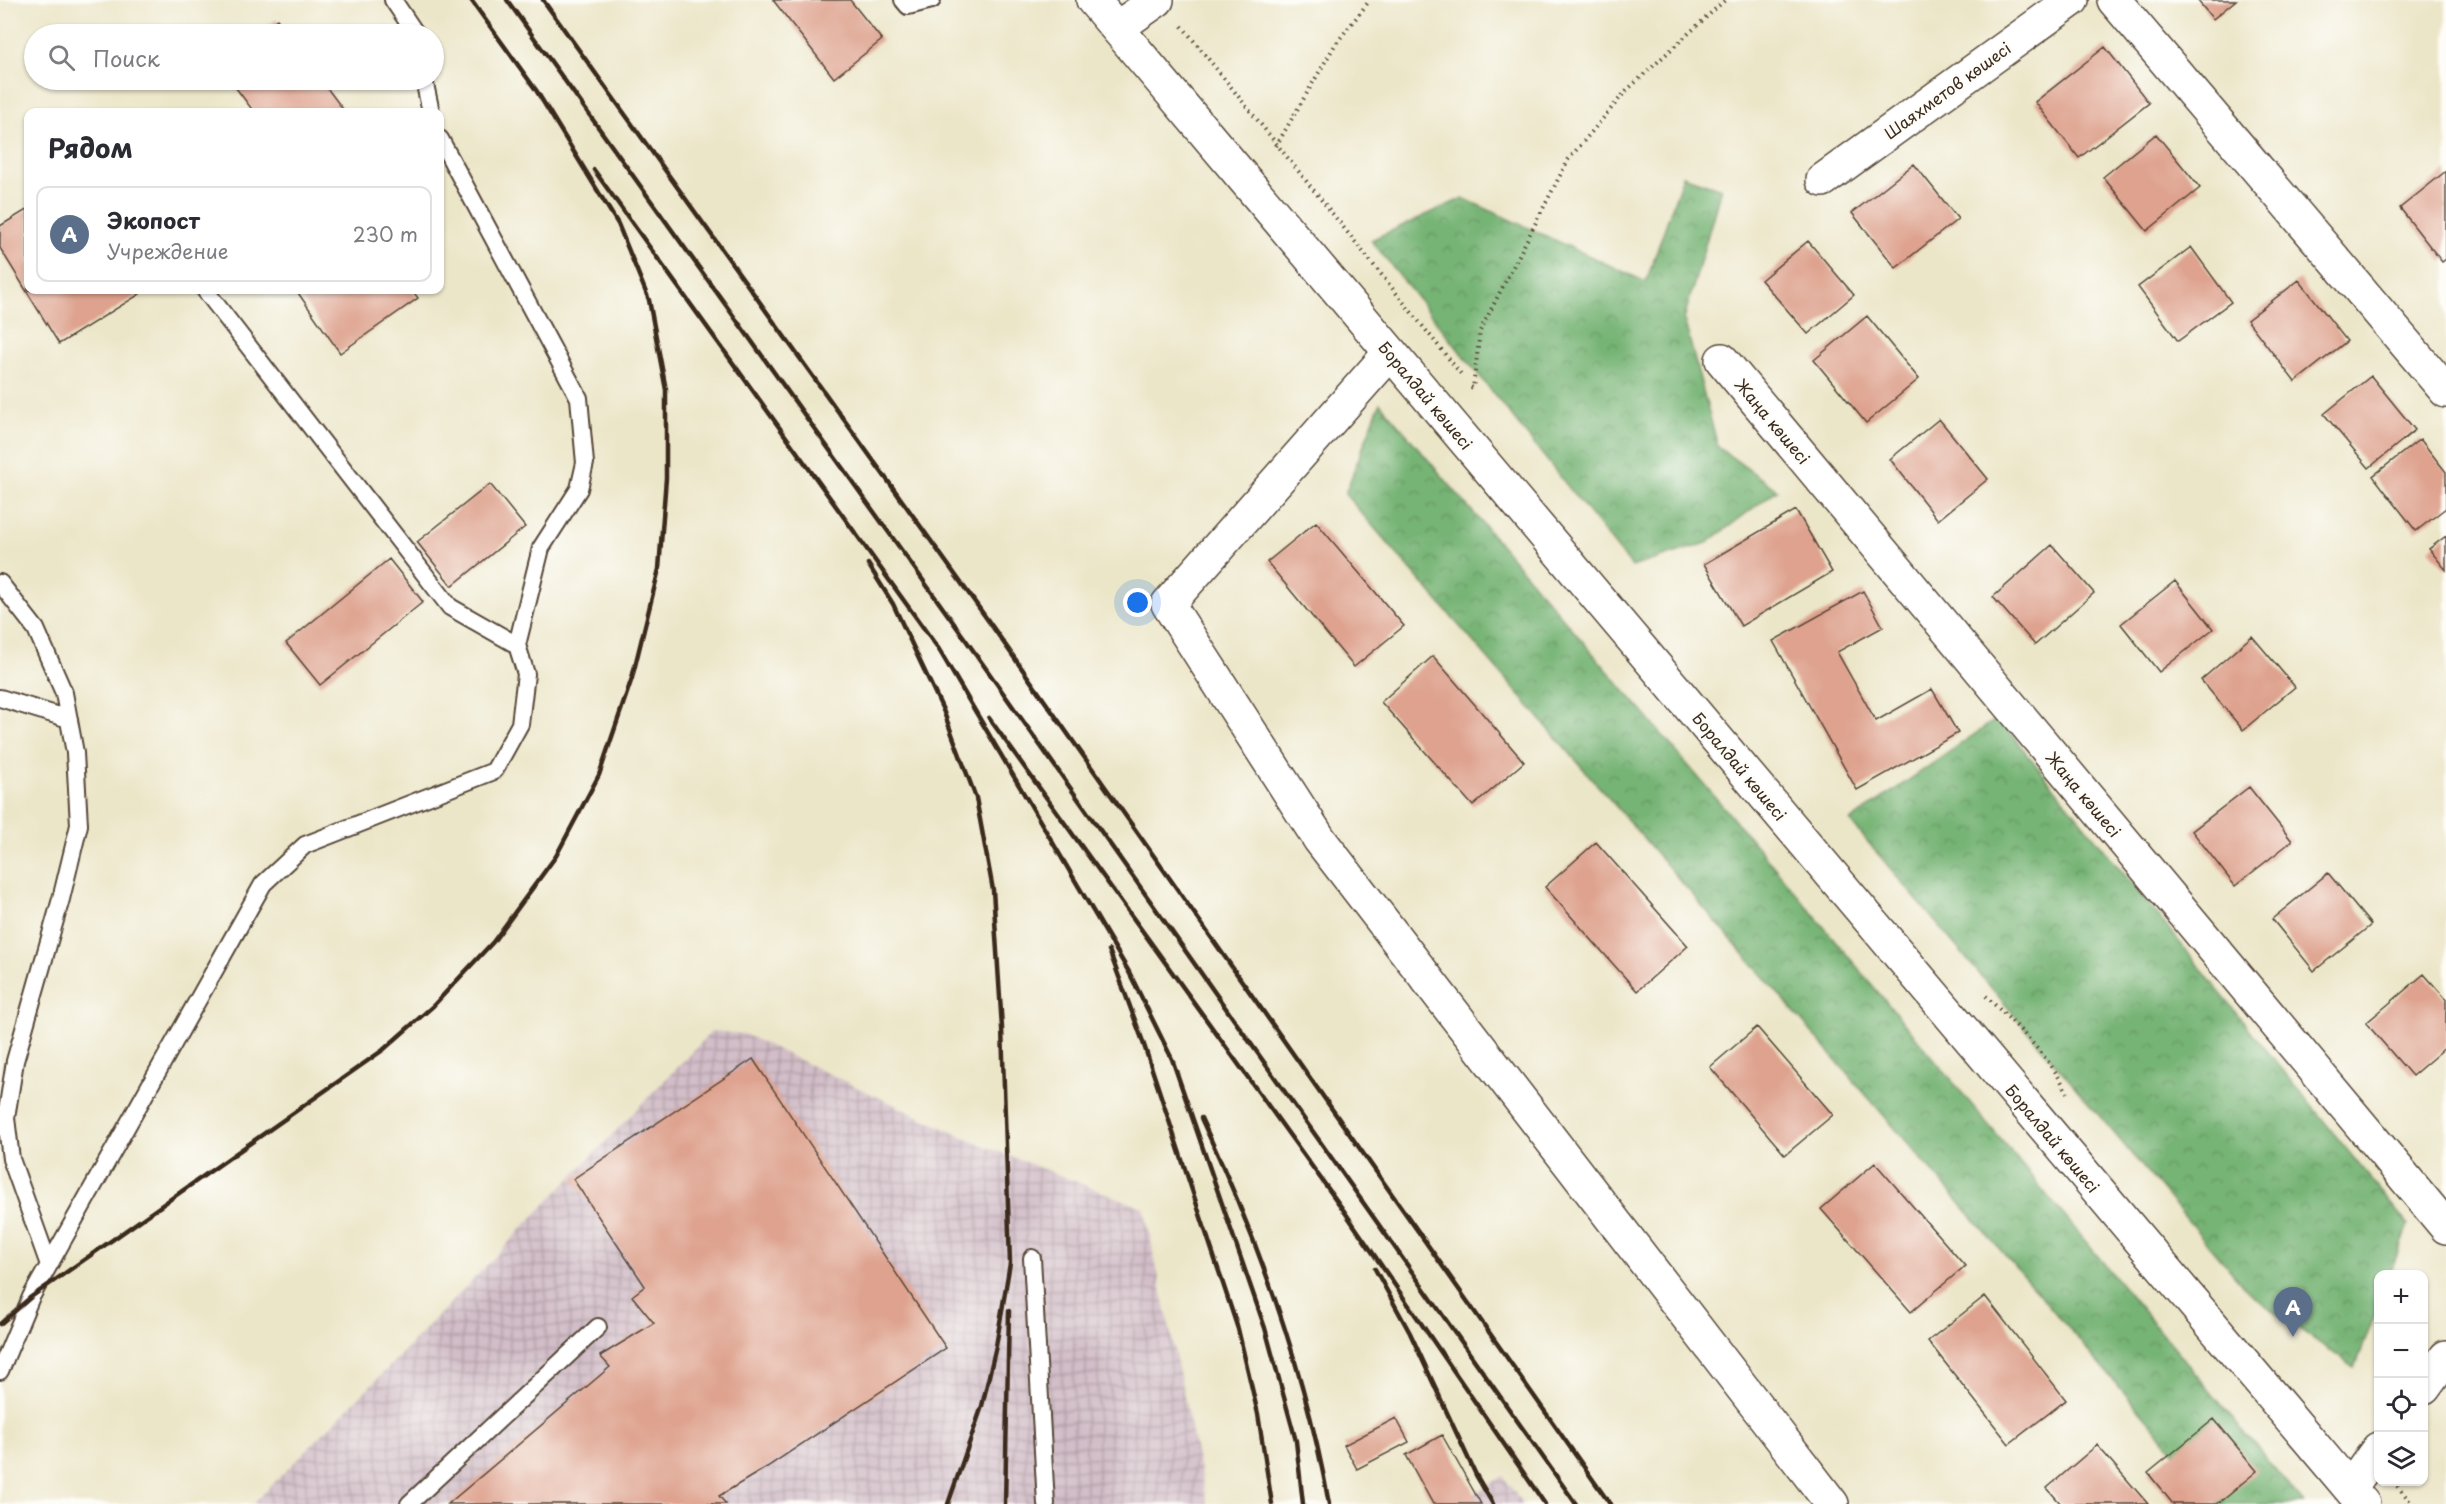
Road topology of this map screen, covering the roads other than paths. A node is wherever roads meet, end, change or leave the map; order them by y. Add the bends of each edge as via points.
1 (393, 0) edge
2 (903, 0) edge
3 (932, 0) edge
4 (1093, 0) edge
5 (2072, 0) edge
6 (2114, 0) edge
7 (1166, 9) edge
8 (409, 24) edge
9 (1117, 28) junction
10 (425, 90) edge
11 (430, 108) edge
12 (444, 146) edge
13 (1823, 180) dead end
14 (208, 294) edge
15 (1390, 353) junction
16 (1722, 360) dead end
17 (2445, 387) edge
18 (0, 583) edge
19 (517, 645) junction
20 (0, 699) edge
21 (69, 718) junction
22 (2446, 1227) edge
23 (1032, 1258) dead end
24 (49, 1265) junction
25 (598, 1327) dead end
26 (2446, 1357) edge
27 (0, 1371) edge
28 (2428, 1382) edge
29 (2374, 1459) edge
30 (2356, 1496) edge
31 (409, 1504) edge
32 (1046, 1504) edge
33 (1832, 1504) edge

1 - 8 lane
2 - 3 lane via 908,6
4 - 9 street, Боралдай көшесі
5 - 13 street, Шаяхметов көшесі
6 - 17 street
7 - 9 street
9 - 15 street, Боралдай көшесі
10 - 11 lane
12 - 19 lane via 579,398 585,462 579,489 541,548
14 - 19 lane via 450,608
15 - 30 street, Боралдай көшесі
15 - 33 street via 1168,604 1320,840
16 - 22 street, Жаңа көшесі
18 - 21 lane via 36,629 64,693
19 - 24 lane via 526,674 520,724 494,771 305,845 263,884
20 - 21 lane
21 - 24 lane via 79,825 15,1061 6,1118 11,1160
23 - 32 lane
24 - 27 lane
25 - 31 lane
26 - 28 street
29 - 30 street

